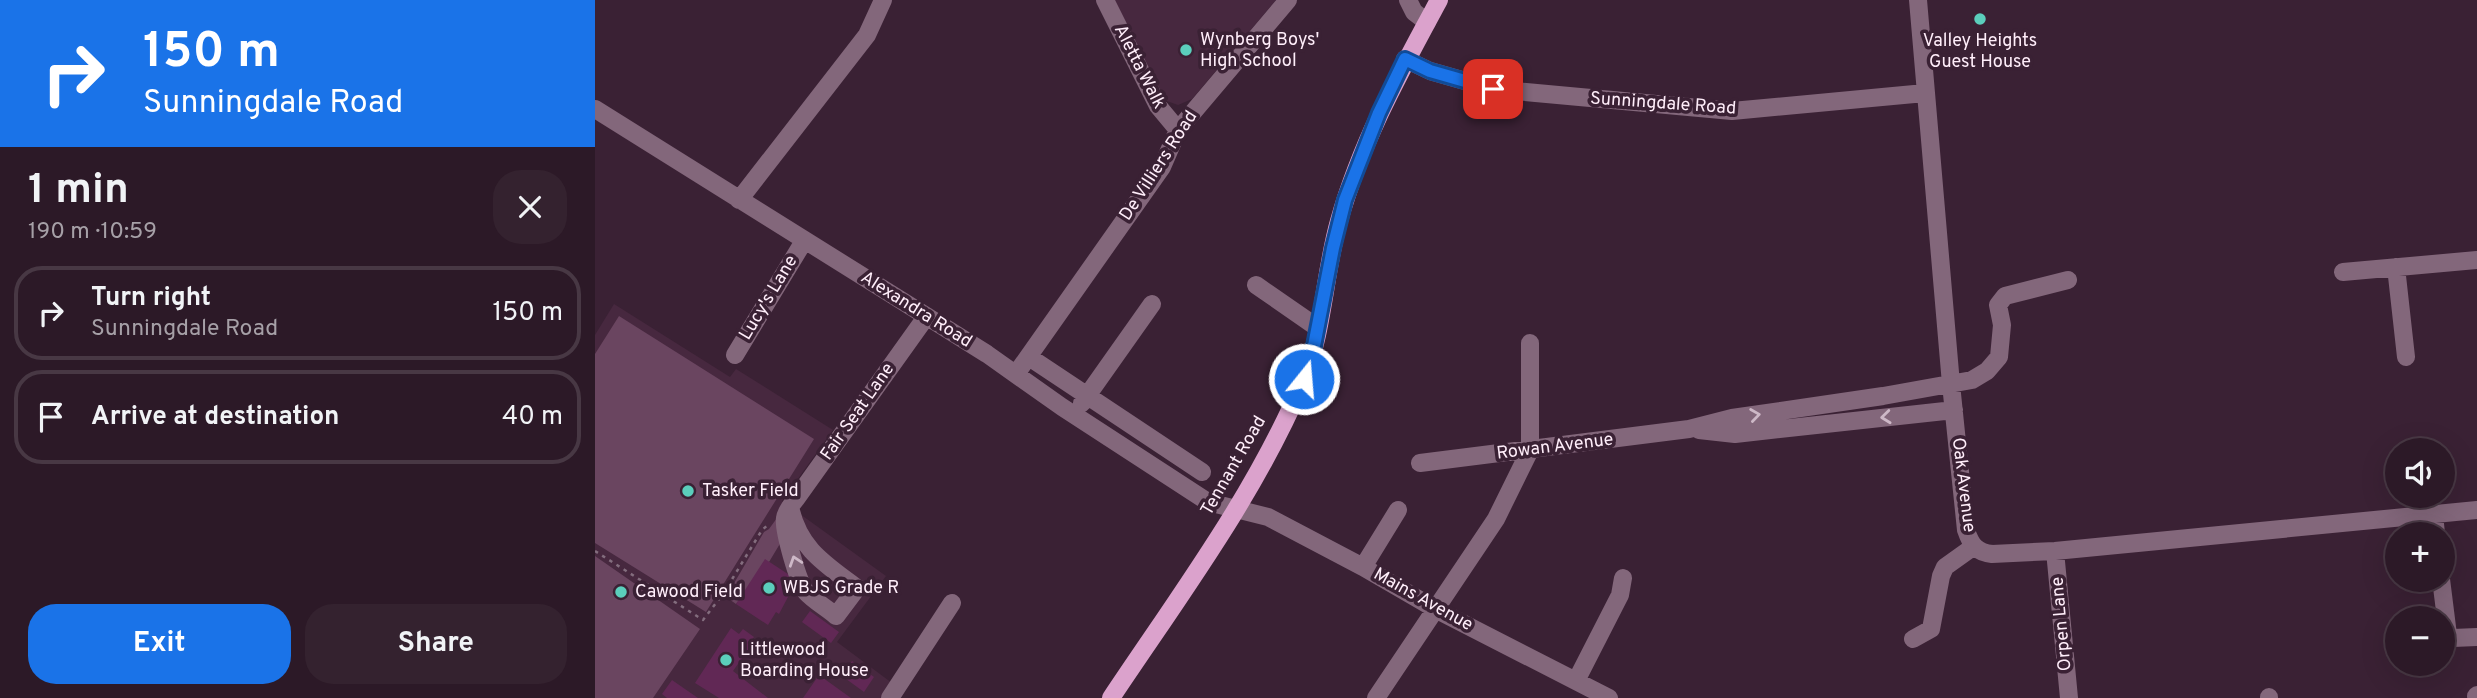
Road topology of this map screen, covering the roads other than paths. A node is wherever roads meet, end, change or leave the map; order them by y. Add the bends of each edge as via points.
1 (883, 0) edge
2 (1105, 0) edge
3 (1288, 0) edge
4 (1408, 0) edge
5 (1439, 0) edge
6 (1918, 0) edge
7 (1427, 22) junction
8 (1405, 59) junction
9 (1925, 93) junction
10 (595, 110) edge
11 (1178, 130) junction
12 (739, 200) junction
13 (804, 241) junction
14 (2477, 260) edge
15 (2396, 267) junction
16 (2343, 272) dead end
17 (2068, 280) dead end
18 (1256, 285) dead end
19 (1153, 304) dead end
20 (926, 317) junction
21 (1318, 328) junction
22 (1530, 343) dead end
23 (734, 355) dead end
24 (1029, 357) junction
25 (2406, 357) dead end
26 (1016, 374) junction
27 (1065, 382) junction
28 (1951, 384) junction
29 (1087, 396) junction
30 (1053, 400) junction
31 (1954, 410) junction
32 (1074, 415) junction
33 (1689, 429) junction
34 (1160, 443) junction
35 (1530, 450) junction
36 (1147, 463) junction
37 (1420, 463) dead end
38 (1202, 472) dead end
39 (790, 508) junction
40 (1235, 510) junction
41 (1398, 510) dead end
42 (2477, 510) edge
43 (2434, 514) junction
44 (2435, 522) edge
45 (1973, 547) junction
46 (2055, 551) junction
47 (1363, 567) junction
48 (1623, 578) dead end
49 (2443, 592) edge
50 (952, 603) dead end
51 (1437, 610) junction
52 (2477, 637) edge
53 (1913, 639) dead end
54 (1576, 681) junction
55 (890, 698) edge
56 (1111, 698) edge
57 (1376, 698) edge
58 (1609, 698) edge
59 (2069, 698) edge

1 - 12 street via 867,35
2 - 11 street, Aletta Walk via 1158,106
3 - 11 street, De Villiers Road
4 - 7 street via 1413,12
5 - 7 main road, Tennant Road
6 - 9 street, Oak Avenue
7 - 8 main road, Tennant Road
8 - 9 street, Sunningdale Road via 1493,89 1732,111
8 - 21 main road, Tennant Road via 1345,200
9 - 28 street, Oak Avenue
10 - 12 street, Alexandra Road
11 - 24 street, De Villiers Road via 1162,167
12 - 13 street, Alexandra Road
13 - 20 street, Alexandra Road
13 - 23 street, Lucy's Lane
14 - 15 street
15 - 16 street
15 - 25 street
17 - 28 street, Rowan Avenue via 2005,296 1998,305 2000,357 1987,372
18 - 21 street
19 - 29 street
20 - 26 street, Alexandra Road
20 - 39 street, Fair Seat Lane
21 - 40 main road, Tennant Road via 1304,379 1269,453
22 - 35 street
24 - 26 street, De Villiers Road
24 - 27 street
26 - 30 street, Alexandra Road
27 - 29 street
27 - 30 street
28 - 31 street, Oak Avenue
33 -> 28 street, Rowan Avenue via 1732,418
29 - 32 street
29 - 34 street
30 - 32 street, Alexandra Road
31 -> 33 street, Rowan Avenue via 1735,434
31 - 45 street, Oak Avenue via 1966,530
32 - 36 street, Alexandra Road
33 - 35 street, Rowan Avenue
34 - 36 street
34 - 38 street
35 - 37 street, Rowan Avenue
35 - 51 street via 1496,519
36 - 40 street, Alexandra Road via 1208,502
39 -> 39 street via 809,550 857,588 836,616 803,587 789,545 785,520
40 - 47 street, Mains Avenue via 1261,514
40 - 56 main road, Tennant Road
41 - 47 street
42 - 43 street, Oak Avenue
43 - 44 street
43 - 46 street, Oak Avenue
45 - 46 street, Oak Avenue via 1991,554
45 - 53 street via 1945,567 1931,629
46 - 59 street, Orpen Lane
47 - 51 street, Mains Avenue
48 - 54 street via 1620,595
49 - 52 street via 2448,635
50 - 55 street
51 - 54 street, Mains Avenue
51 - 57 street
54 - 58 street, Mains Avenue

